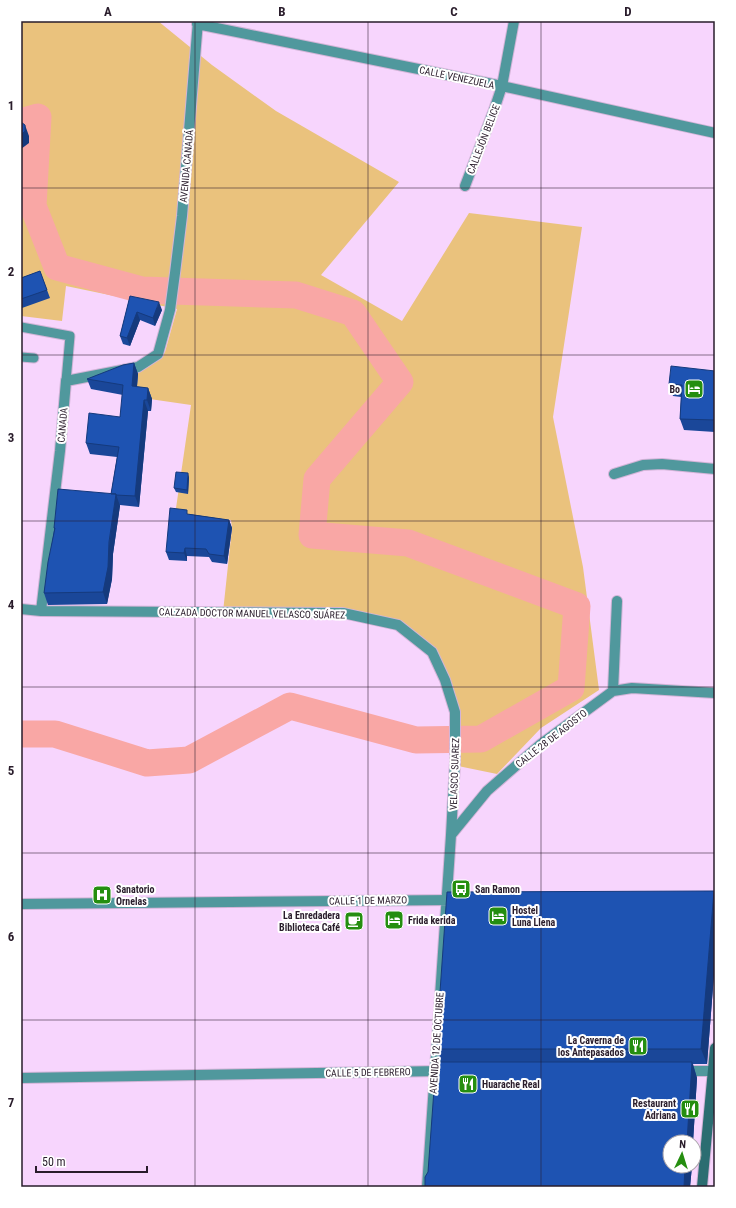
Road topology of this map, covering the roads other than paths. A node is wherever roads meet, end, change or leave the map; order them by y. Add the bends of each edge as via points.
1 (514, 21) edge
2 (198, 22) edge
3 (502, 86) junction
4 (715, 133) edge
5 (465, 186) dead end
6 (21, 327) edge
7 (21, 357) edge
8 (34, 358) dead end
9 (66, 381) junction
10 (715, 469) edge
11 (614, 474) dead end
12 (617, 601) dead end
13 (21, 609) edge
14 (41, 611) junction
15 (612, 691) junction
16 (715, 693) edge
17 (455, 712) joint
18 (451, 835) junction
19 (446, 900) junction
20 (462, 900) edge
21 (21, 904) edge
22 (715, 1048) edge
23 (434, 1071) junction
24 (450, 1071) edge
25 (673, 1071) edge
26 (714, 1072) edge
27 (21, 1078) edge
28 (427, 1187) edge
29 (702, 1187) edge

1 - 3 street, CALLEJÓN BELICE
2 - 3 street, CALLE VENEZUELA
2 - 9 street, AVENIDA CANADÁ via 182,216 170,310 158,354 138,367
3 - 4 street, CALLE VENEZUELA
3 - 5 street, CALLEJÓN BELICE
6 - 9 lane via 70,336
7 - 8 lane
9 - 14 street, CANADA
10 - 11 street via 662,464 643,465
12 - 15 street
13 - 14 street, CALZADA DOCTOR MANUEL VELASCO SUÁREZ
14 - 17 street, CALZADA DOCTOR MANUEL VELASCO SUÁREZ via 344,613 398,626 432,652 445,680
15 - 16 street, CALLE 28 DE AGOSTO via 632,688
15 - 18 street, CALLE 28 DE AGOSTO via 541,744 487,791
17 - 18 street, VELASCO SUAREZ
18 - 19 street
19 - 20 street, CALLE 1 DE MARZO
19 - 21 street, CALLE 1 DE MARZO
19 - 23 street, AVENIDA 12 DE OCTUBRE
22 - 26 main road
23 - 24 street, CALLE 5 DE FEBRERO
23 - 27 street, CALLE 5 DE FEBRERO
23 - 28 street, AVENIDA 12 DE OCTUBRE
25 - 26 street
26 - 29 main road

